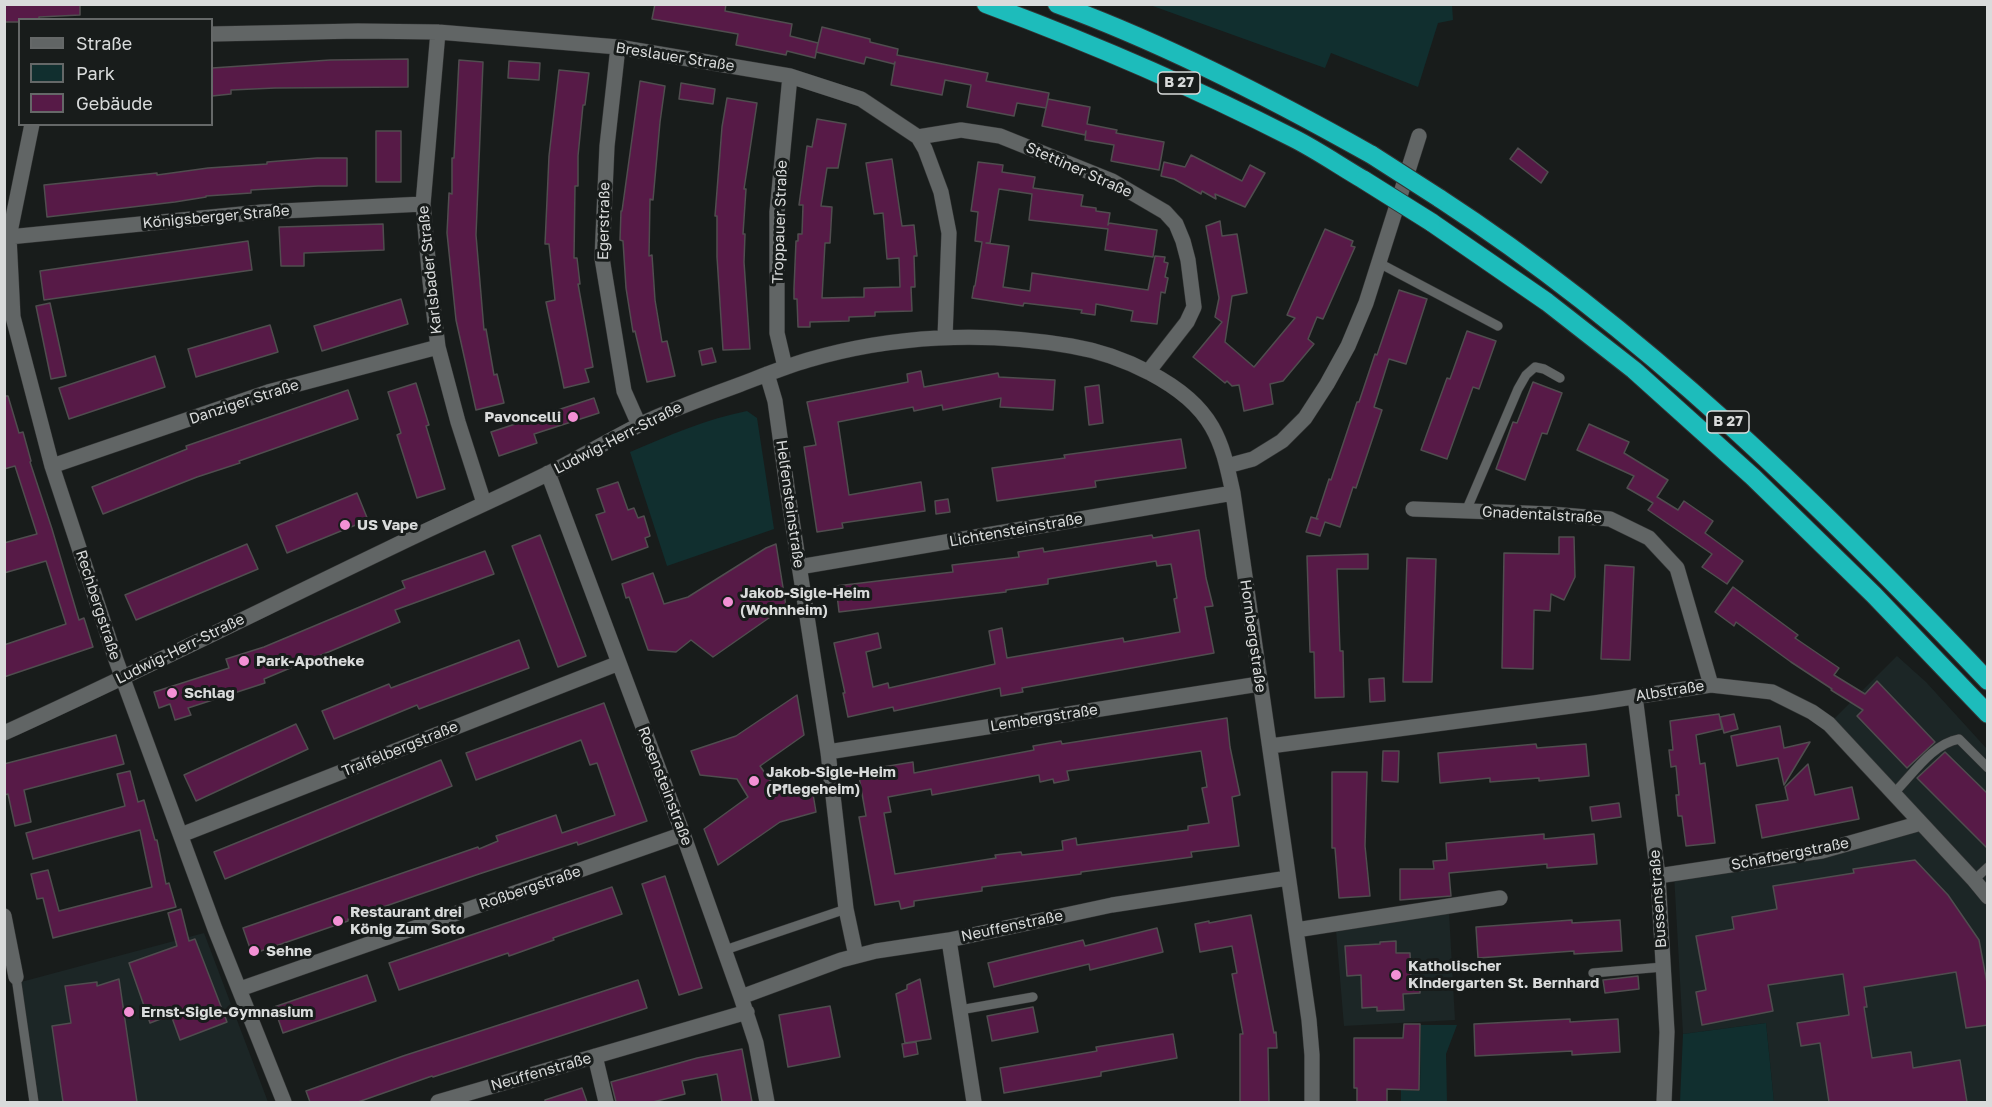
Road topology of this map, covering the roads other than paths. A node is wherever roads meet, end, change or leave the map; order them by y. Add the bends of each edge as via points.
1 (986, 4) edge
2 (1056, 4) edge
3 (438, 32) junction
4 (213, 34) edge
5 (618, 47) junction
6 (790, 76) junction
7 (32, 126) edge
8 (1419, 136) dead end
9 (918, 137) junction
10 (423, 204) junction
11 (9, 237) junction
12 (1379, 262) junction
13 (1498, 326) dead end
14 (945, 337) junction
15 (438, 347) junction
16 (785, 367) junction
17 (1148, 372) junction
18 (767, 374) junction
19 (1560, 378) dead end
20 (639, 425) junction
21 (52, 466) junction
22 (1227, 466) junction
23 (548, 473) junction
24 (1233, 493) junction
25 (484, 503) junction
26 (1413, 509) dead end
27 (1466, 511) junction
28 (799, 567) junction
29 (619, 663) junction
30 (122, 678) junction
31 (1988, 681) edge
32 (1259, 684) junction
33 (1711, 685) junction
34 (1635, 696) junction
35 (1988, 714) edge
36 (4, 732) edge
37 (1270, 746) junction
38 (828, 752) junction
39 (1988, 768) edge
40 (1894, 794) junction
41 (1921, 823) junction
42 (684, 834) junction
43 (181, 836) junction
44 (1988, 867) edge
45 (1658, 876) junction
46 (1288, 878) junction
47 (1974, 880) junction
48 (1988, 897) edge
49 (1500, 898) dead end
50 (846, 909) junction
51 (4, 916) edge
52 (1296, 930) junction
53 (949, 940) junction
54 (725, 950) junction
55 (856, 956) junction
56 (1663, 967) junction
57 (1593, 973) dead end
58 (16, 977) joint
59 (240, 989) junction
60 (1033, 997) dead end
61 (744, 1004) junction
62 (960, 1010) junction
63 (595, 1056) junction
64 (456, 1100) edge
65 (34, 1102) edge
66 (284, 1102) edge
67 (438, 1102) edge
68 (606, 1102) edge
69 (767, 1102) edge
70 (974, 1102) edge
71 (1312, 1102) edge
72 (1664, 1102) edge

1 - 35 highway, B 27, bridge via 1072,36 1295,139 1431,222 1547,302 1642,377 1761,485
2 - 31 highway, B 27, bridge via 1208,68 1304,116 1439,198 1564,285 1635,341 1767,458
3 - 4 street, Breslauer Straße
3 - 5 street, Breslauer Straße
3 - 10 street, Karlsbader Straße
5 - 6 street, Breslauer Straße
5 - 20 street, Egerstraße via 607,146 602,258 624,391
6 - 9 street, Breslauer Straße via 861,99
6 - 16 street, Troppauer Straße via 777,212 777,333
7 - 11 street, Rechbergstraße
8 - 12 street
9 - 14 street via 941,192 949,233
9 - 17 street, Stettiner Straße via 961,130 1000,136 1112,181 1165,212 1183,240 1194,307
10 - 11 street, Königsberger Straße via 262,212
10 - 15 street, Karlsbader Straße
11 - 21 street, Rechbergstraße via 12,317
12 - 13 lane
12 - 22 street via 1348,346 1305,418 1265,454
14 - 16 street, Ludwig-Herr-Straße via 843,351
14 - 17 street, Ludwig-Herr-Straße via 985,336 1084,348
15 - 21 street, Danziger Straße via 268,392
15 - 25 street, Karlsbader Straße
16 - 18 street, Ludwig-Herr-Straße
17 - 22 street, Ludwig-Herr-Straße via 1200,411 1212,426
18 - 20 street, Ludwig-Herr-Straße
18 - 28 street, Helfensteinstraße via 774,394
19 - 27 lane via 1535,367 1526,375
20 - 23 street, Ludwig-Herr-Straße
21 - 30 street, Rechbergstraße
22 - 24 street, Hornbergstraße
23 - 25 street, Ludwig-Herr-Straße
23 - 29 street, Rosensteinstraße
24 - 28 street, Lichtensteinstraße
24 - 32 street, Hornbergstraße
25 - 30 street, Ludwig-Herr-Straße
26 - 27 street, Gnadentalstraße
27 - 33 street, Gnadentalstraße via 1610,519 1649,538 1677,568
28 - 38 street, Helfensteinstraße
29 - 42 street, Rosensteinstraße
29 - 43 street, Traifelbergstraße
30 - 36 street, Ludwig-Herr-Straße
30 - 43 street, Rechbergstraße
32 - 37 street, Hornbergstraße
32 - 38 street, Lembergstraße
33 - 34 street, Albstraße
33 - 40 street, Albstraße via 1772,692 1812,712 1829,724
34 - 37 street, Albstraße
34 - 45 street, Bussenstraße
37 - 46 street, Hornbergstraße
38 - 50 street, Helfensteinstraße
39 - 40 lane via 1959,739 1950,741 1938,747
40 - 41 street, Albstraße
41 - 45 street, Schafbergstraße via 1822,851
41 - 47 street, Albstraße
42 - 54 street, Rosensteinstraße
42 - 59 street, Roßbergstraße
43 - 59 street, Rechbergstraße
44 - 47 lane
45 - 56 street, Bussenstraße
46 - 52 street, Hornbergstraße
46 - 53 street, Neuffenstraße via 1112,905
47 - 48 street, Albstraße
49 - 52 street
50 - 54 lane
50 - 55 street, Helfensteinstraße
51 - 58 street
52 - 71 street, Hornbergstraße via 1309,1020
53 - 55 street, Neuffenstraße
53 - 62 street
54 - 61 street, Rosensteinstraße
55 - 61 street, Neuffenstraße
56 - 57 lane
56 - 72 street, Bussenstraße via 1667,1032
58 - 65 lane
59 - 66 street, Rechbergstraße
60 - 62 lane
61 - 63 street, Neuffenstraße
61 - 69 street, Rosensteinstraße
62 - 70 street
63 - 64 street, Neuffenstraße
63 - 68 street
64 - 67 street, Neuffenstraße

